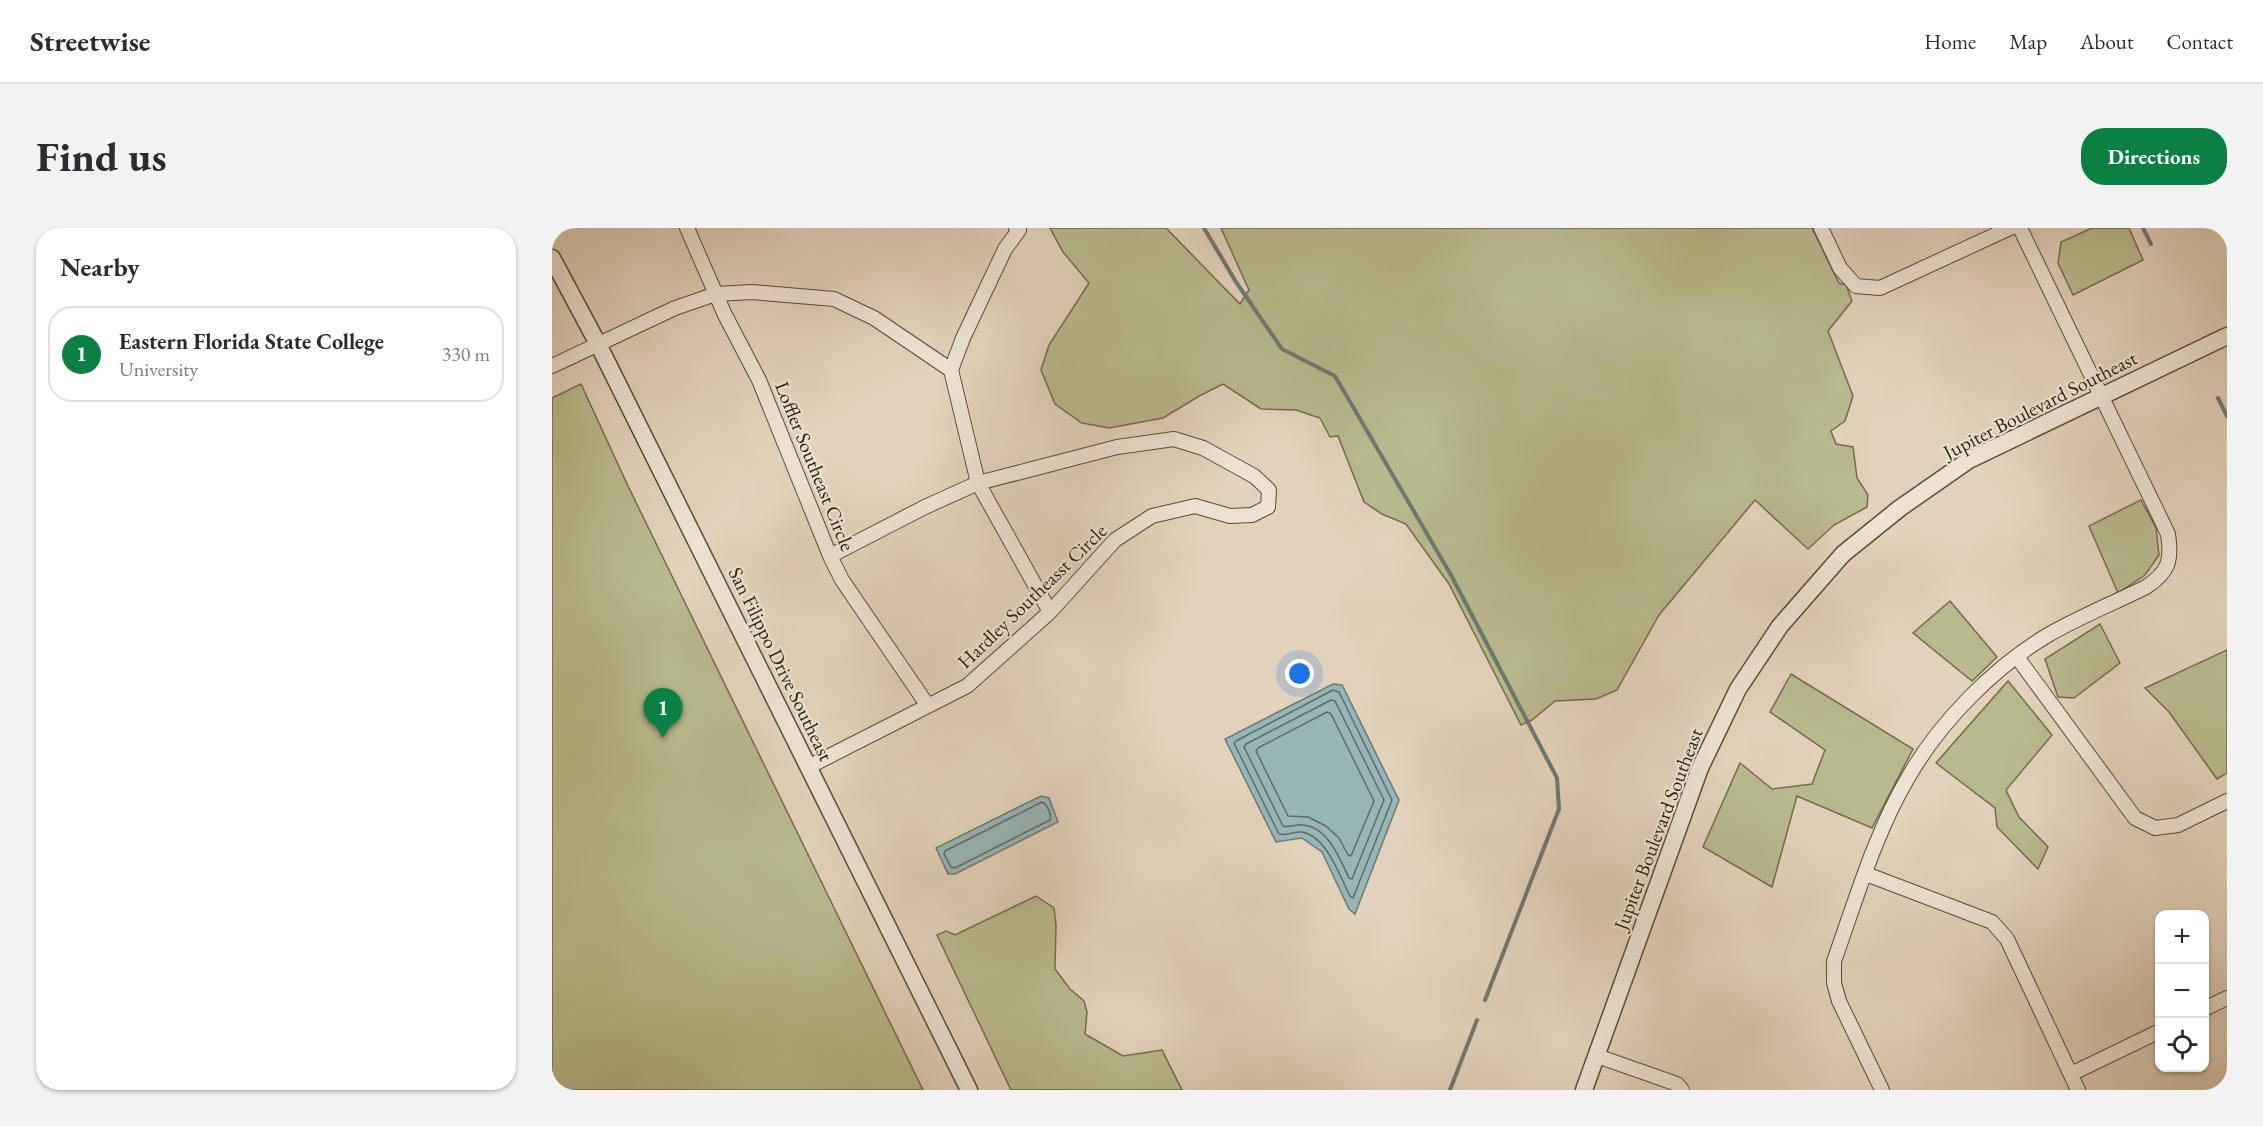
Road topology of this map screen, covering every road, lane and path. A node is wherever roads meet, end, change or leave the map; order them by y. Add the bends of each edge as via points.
1 (687, 228) edge
2 (1016, 228) edge
3 (1821, 228) edge
4 (2010, 228) edge
5 (2020, 228) edge
6 (552, 258) edge
7 (716, 294) junction
8 (2227, 336) edge
9 (598, 344) junction
10 (552, 366) edge
11 (951, 370) junction
12 (2101, 395) junction
13 (978, 483) junction
14 (830, 556) junction
15 (1050, 612) junction
16 (2017, 657) junction
17 (928, 706) junction
18 (808, 767) junction
19 (2227, 801) edge
20 (1866, 874) junction
21 (2227, 998) edge
22 (2209, 1007) edge
23 (2155, 1033) edge
24 (1596, 1056) junction
25 (2071, 1074) junction
26 (969, 1090) edge
27 (1584, 1090) edge
28 (1682, 1090) edge
29 (1882, 1090) edge
30 (2078, 1090) edge

1 - 7 street, Loffler Southeast Circle
2 - 11 street via 1019,230 1005,249
3 - 4 street via 1840,268 1856,286 1880,288
5 - 12 street
6 - 9 street, San Filippo Drive Southeast
7 - 9 street via 675,308
7 - 11 street via 752,292 834,299 874,318
7 - 14 street, Loffler Southeast Circle via 767,399
8 - 12 street, Jupiter Boulevard Southeast
9 - 10 street
9 - 18 street, San Filippo Drive Southeast
11 - 13 street
12 - 16 street via 2168,534 2168,566 2146,588 2048,635
12 - 24 street, Jupiter Boulevard Southeast via 1969,460 1900,508 1843,554 1780,626 1738,689 1700,768
13 - 14 street, Hardley Southeasst Circle
13 - 15 street
13 - 15 street, Hardley Southeasst Circle via 1117,447 1174,439 1203,448 1254,476 1269,490 1268,507 1252,515 1230,516 1196,507 1152,516 1115,540
14 - 17 street, Loffler Southeast Circle via 842,580
15 - 17 street, Hardley Southeasst Circle via 967,686
16 - 19 street via 2135,818 2155,828 2178,825
16 - 20 street via 1974,694 1935,737 1908,777
17 - 18 street, Hardley Southeasst Circle
18 - 26 street, San Filippo Drive Southeast
20 - 25 street via 1992,922 2007,939
20 - 29 street via 1834,961 1834,983
21 - 22 street
23 - 25 street
24 - 27 street, Jupiter Boulevard Southeast
24 - 28 street via 1677,1084
25 - 30 street

